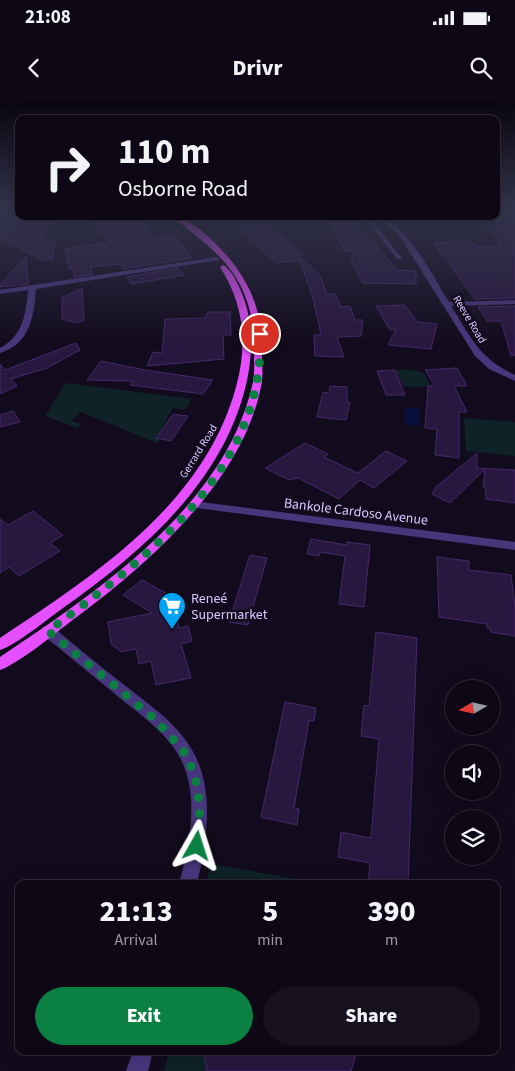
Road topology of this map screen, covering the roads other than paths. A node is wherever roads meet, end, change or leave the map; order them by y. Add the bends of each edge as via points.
1 (211, 253) edge
2 (221, 253) edge
3 (395, 253) edge
4 (414, 253) edge
5 (399, 258) dead end
6 (217, 259) junction
7 (32, 288) junction
8 (0, 292) edge
9 (515, 302) edge
10 (448, 304) junction
11 (0, 351) edge
12 (515, 378) edge
13 (193, 506) junction
14 (515, 546) edge
15 (48, 631) junction
16 (0, 645) edge
17 (0, 664) edge
18 (189, 880) edge
19 (142, 1055) edge
20 (137, 1071) edge

1 - 6 main road, Gerrard Road
2 - 13 main road via 234,267 253,304 260,334 259,364 249,412 225,460
3 - 5 street
4 - 10 street, Reeve Road
6 - 7 street
6 - 16 main road, Gerrard Road via 238,294 248,333 244,380 220,442 192,485 151,530 86,586
7 - 8 street
7 - 11 street via 30,317 24,332 12,346
9 - 10 street
10 - 12 street, Reeve Road via 478,354 492,367
13 - 14 street, Bankole Cardoso Avenue
13 - 15 main road via 127,572
15 - 17 main road
15 - 18 street via 156,720 185,753 195,776 200,808 197,846
19 - 20 street

